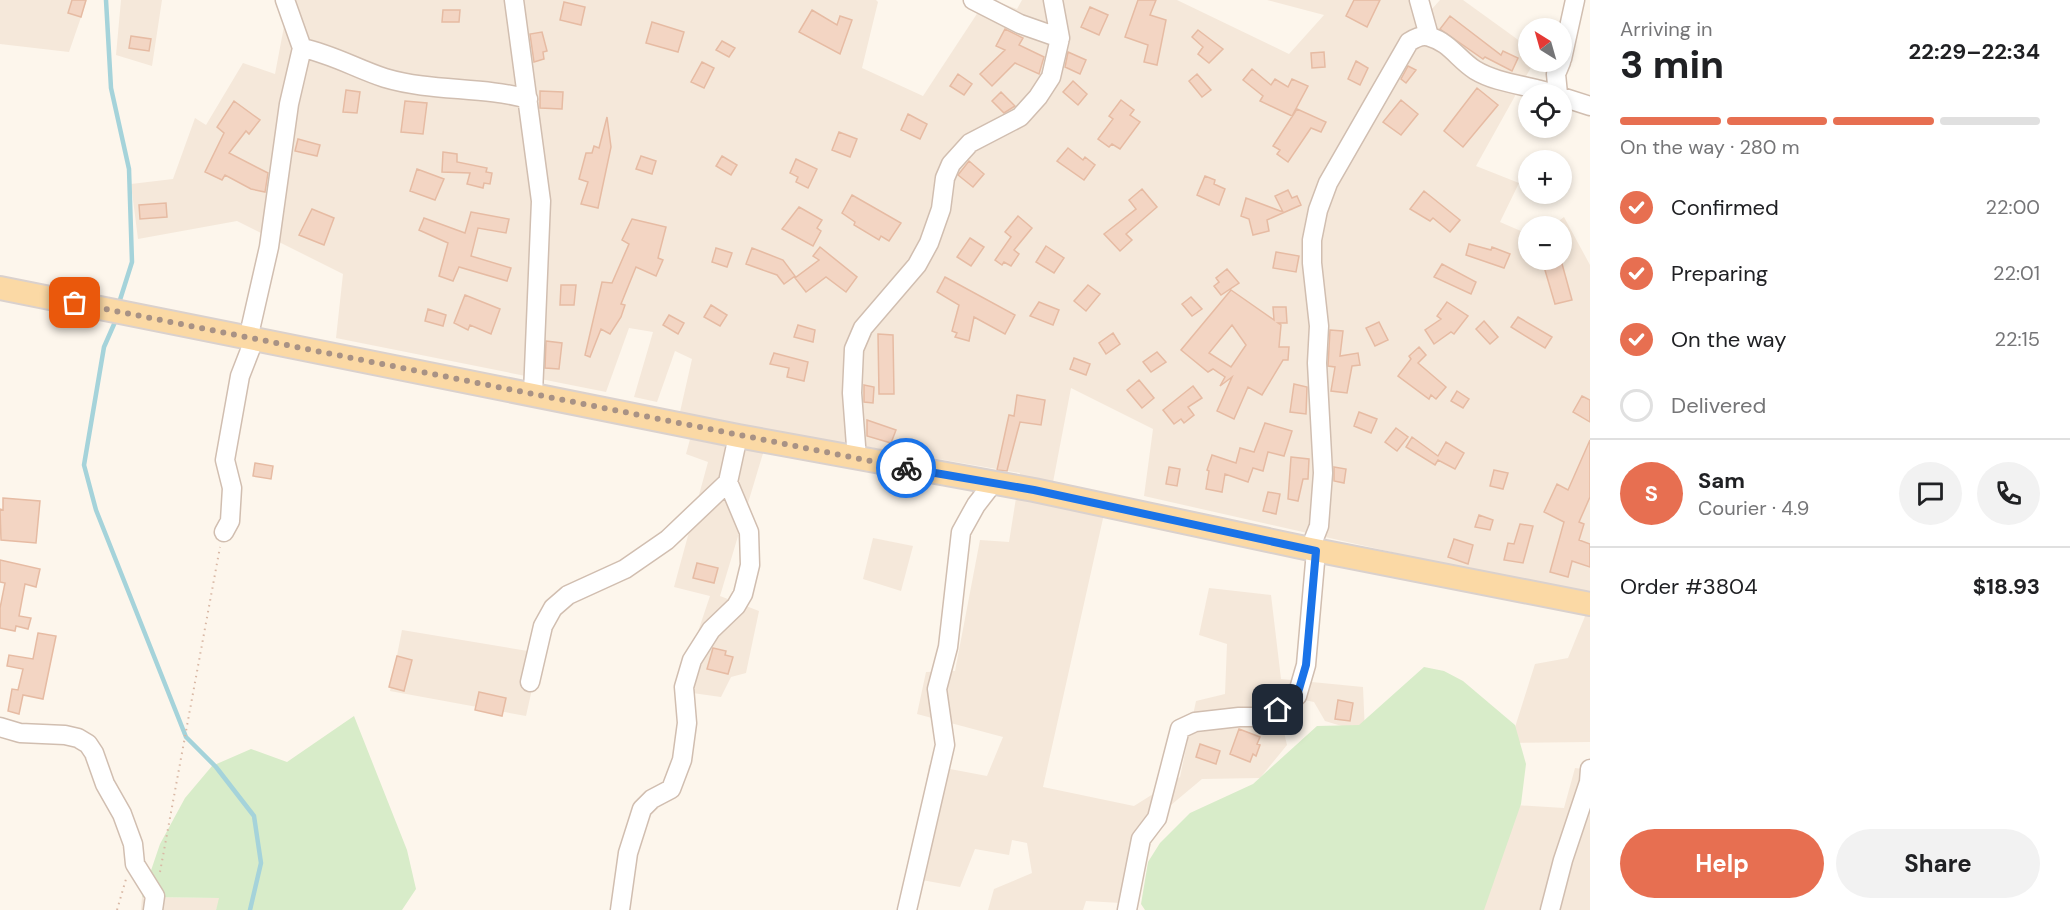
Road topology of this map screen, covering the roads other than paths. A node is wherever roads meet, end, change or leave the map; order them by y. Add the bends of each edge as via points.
1 (285, 0) edge
2 (514, 0) edge
3 (973, 0) edge
4 (1053, 0) edge
5 (1419, 0) edge
6 (1575, 0) edge
7 (1571, 18) edge
8 (1429, 36) junction
9 (1060, 38) junction
10 (302, 48) junction
11 (1518, 84) edge
12 (528, 99) junction
13 (1572, 100) edge
14 (1590, 106) edge
15 (0, 288) edge
16 (251, 339) junction
17 (533, 394) junction
18 (738, 436) junction
19 (857, 459) junction
20 (728, 482) junction
21 (993, 483) junction
22 (224, 532) road end
23 (1313, 550) junction
24 (1590, 604) edge
25 (530, 682) dead end
26 (0, 727) edge
27 (1590, 769) edge
28 (154, 903) edge
29 (620, 910) edge
30 (907, 910) edge
31 (1127, 910) edge
32 (1550, 910) edge

1 - 10 street
2 - 12 street
3 - 9 street via 1020,24
4 - 9 street
5 - 8 street
6 - 7 street
8 - 11 street via 1445,44 1475,70
8 - 23 street via 1409,42 1328,183 1318,210 1312,263 1319,326 1317,363 1323,472
9 - 19 street via 1051,77 1038,97 1020,117 970,142 951,164 941,209 917,266 863,328 854,349 852,393
10 - 12 street via 324,52 386,78
10 - 16 street via 289,104 269,247
12 - 17 street via 541,201
13 - 14 street
15 - 16 main road
16 - 17 main road
16 - 22 street via 225,460 232,488 230,521
17 - 18 main road
18 - 19 main road
18 - 20 street
19 - 21 main road
20 - 25 street via 667,540 625,568 568,595 553,608 543,626
20 - 29 street via 749,532 750,565 743,594 711,630 692,660 684,687 687,723 682,760 671,789 642,809 628,853
21 - 23 main road
21 - 30 street via 976,504 962,532 948,647 937,689 945,745
23 - 24 main road
23 - 31 street via 1306,665 1297,696 1263,717 1195,722 1180,729 1157,818 1141,839
26 - 28 street via 20,733 72,736 88,744 122,814 133,844 135,864
27 - 32 street

